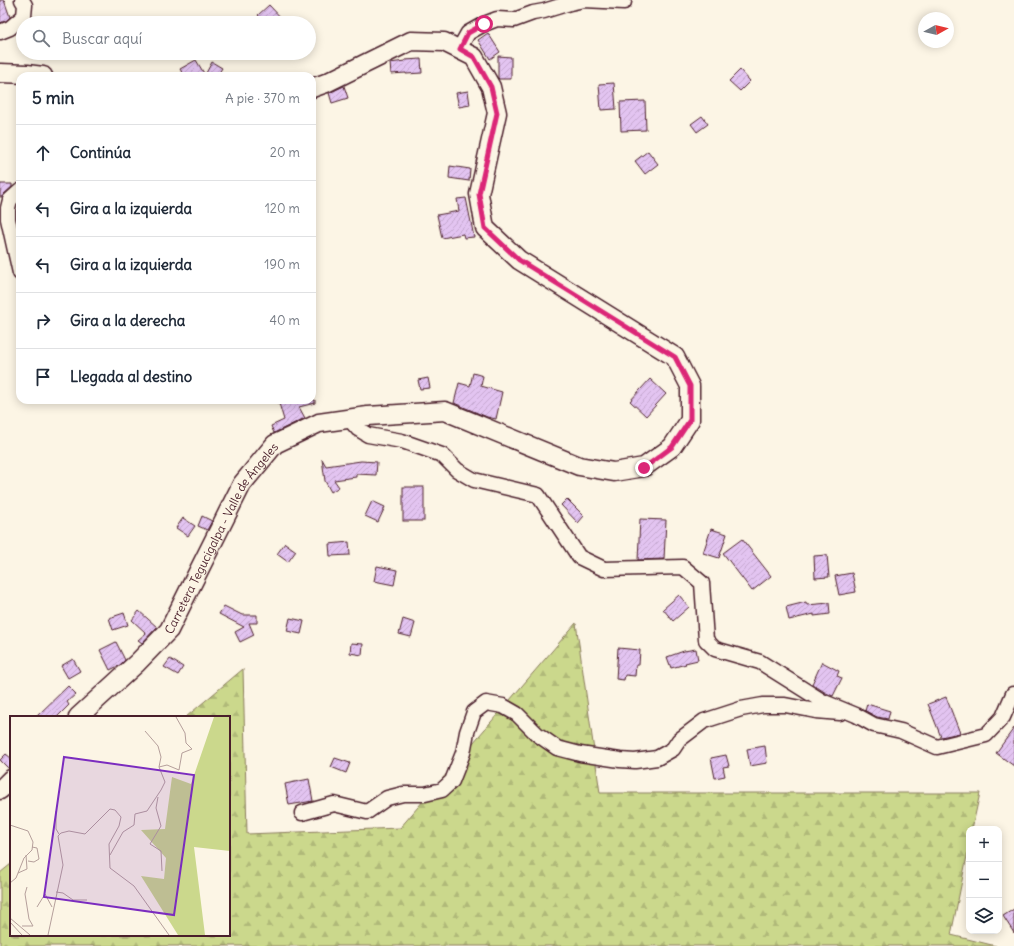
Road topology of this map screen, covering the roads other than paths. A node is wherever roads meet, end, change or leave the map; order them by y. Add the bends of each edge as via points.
1 (22, 0) edge
2 (624, 2) dead end
3 (24, 16) edge
4 (16, 23) edge
5 (0, 32) edge
6 (460, 49) junction
7 (0, 73) edge
8 (16, 74) edge
9 (316, 87) edge
10 (16, 195) edge
11 (16, 255) edge
12 (349, 419) junction
13 (1014, 694) edge
14 (856, 715) junction
15 (79, 716) edge
16 (10, 780) edge
17 (0, 790) edge
18 (302, 812) dead end

1 - 3 street via 25,6
2 - 6 street via 584,0 514,20 498,19 468,33
4 - 5 street
6 - 9 main road, Carretera Tegucigalpa - Valle de Ángeles via 444,42 411,40
6 - 12 main road, Carretera Tegucigalpa - Valle de Ángeles via 474,57 491,87 497,113 479,194 485,228 519,260 675,357 690,386 690,420 672,447 644,468 614,472 579,466 445,411
7 - 8 main road
10 - 11 street via 10,200 8,208
12 - 14 street via 358,430 368,435 402,441 442,455 457,470 474,480 538,495 579,557 604,569 683,566 702,583 706,640 715,649 760,662 822,701
12 - 15 main road, Carretera Tegucigalpa - Valle de Ángeles via 319,423 275,444 242,484 169,630
13 - 14 street via 1003,717 986,735 937,747
14 - 18 street via 785,705 741,709 704,721 679,740 673,749 657,758 635,761 580,754 557,748 537,734 517,714 503,706 486,703 474,712 452,781 442,790 386,798 367,812 334,804
16 - 17 main road

